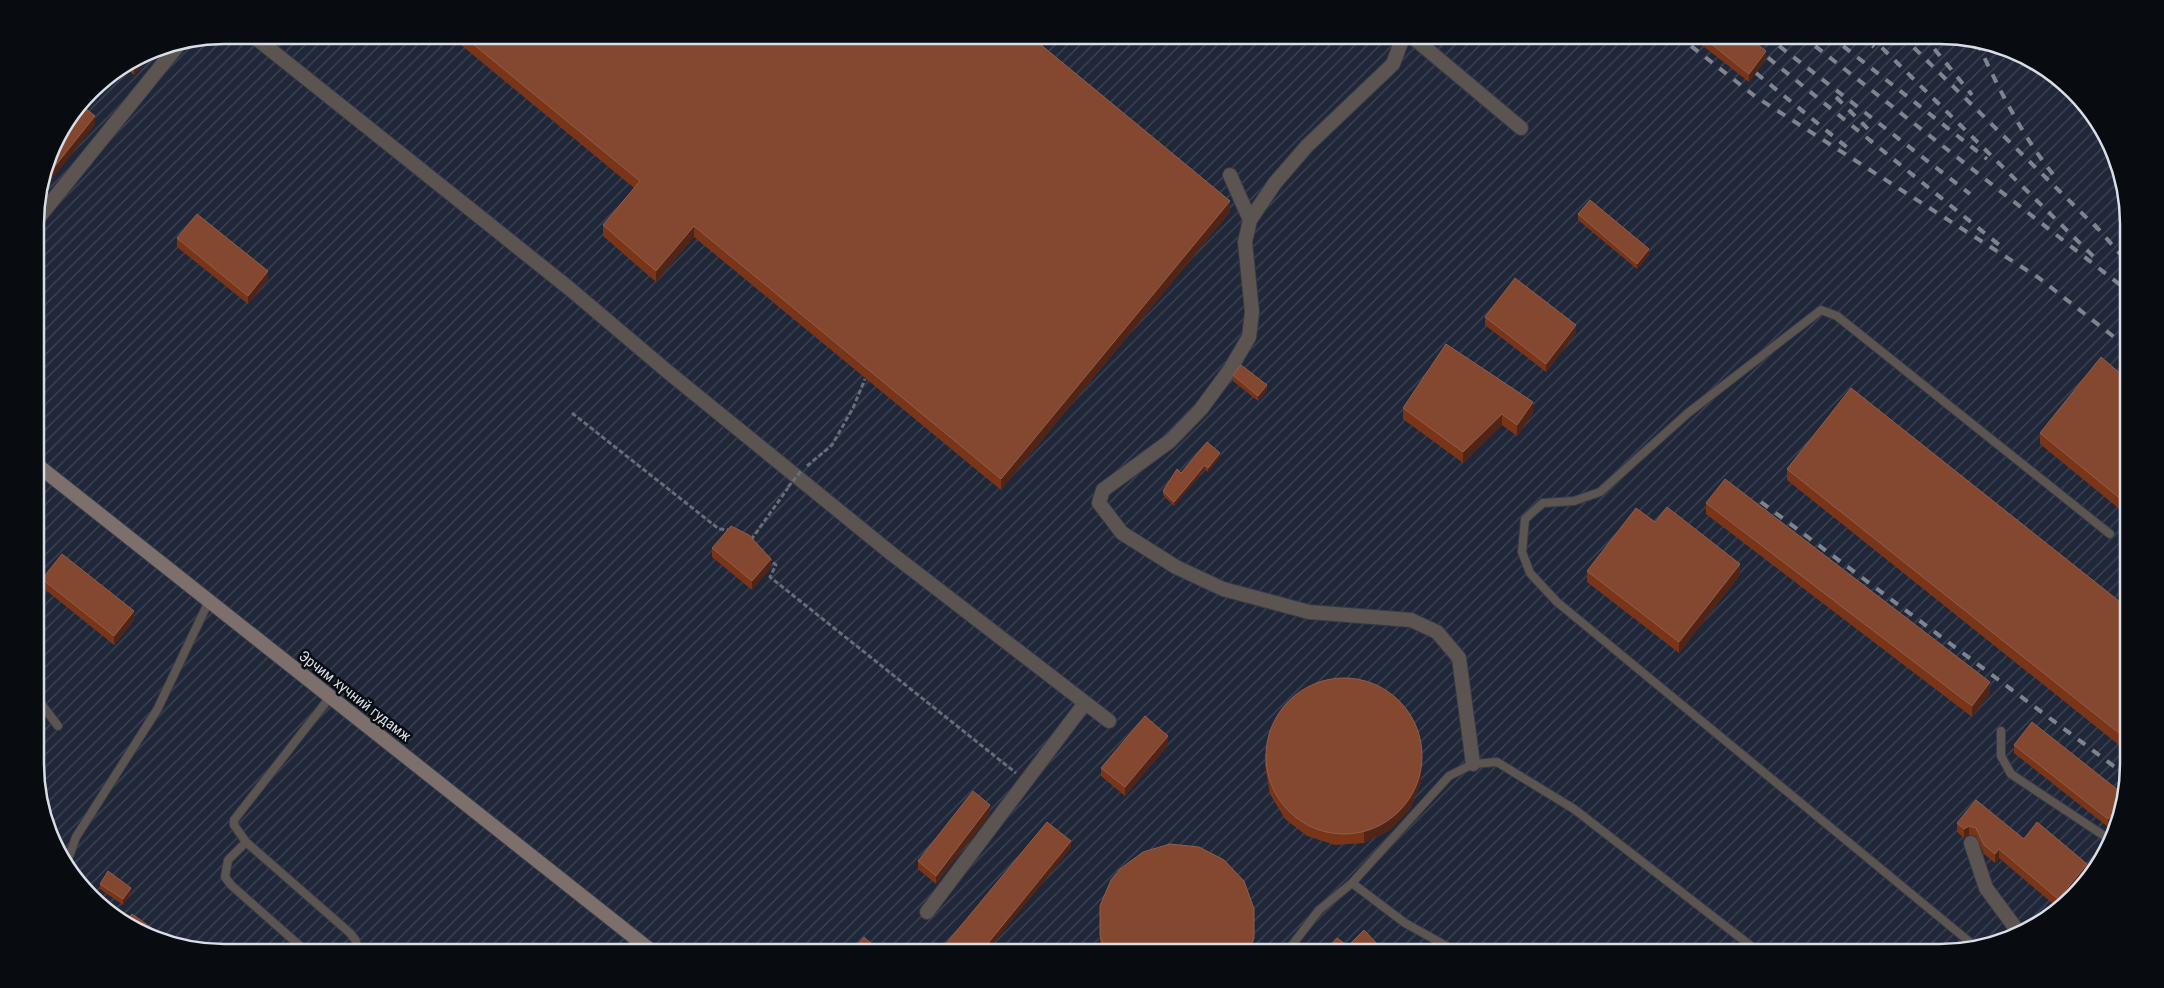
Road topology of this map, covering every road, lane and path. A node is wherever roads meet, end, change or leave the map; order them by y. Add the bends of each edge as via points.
1 (263, 44) edge
2 (1401, 44) edge
3 (1421, 44) edge
4 (173, 51) edge
5 (1521, 128) dead end
6 (1230, 175) dead end
7 (44, 212) edge
8 (1250, 220) junction
9 (865, 379) edge
10 (572, 413) dead end
11 (44, 470) edge
12 (736, 534) edge
13 (2110, 534) dead end
14 (742, 538) edge
15 (763, 554) edge
16 (209, 600) junction
17 (330, 697) junction
18 (1085, 703) junction
19 (44, 708) edge
20 (1109, 721) dead end
21 (58, 726) dead end
22 (2000, 731) dead end
23 (1473, 764) junction
24 (1026, 781) junction
25 (2105, 837) edge
26 (246, 842) junction
27 (1971, 843) dead end
28 (69, 856) edge
29 (1352, 883) junction
30 (927, 912) dead end
31 (2016, 928) edge
32 (639, 941) junction
33 (1970, 942) edge
34 (298, 944) edge
35 (356, 944) edge
36 (637, 944) edge
37 (643, 944) edge
38 (1293, 944) edge
39 (1443, 944) edge
40 (1748, 944) edge

1 - 18 street via 570,289 892,554
2 - 8 street via 1393,64 1307,146 1275,183
3 - 5 street
4 - 7 street
6 - 8 street
8 - 23 street via 1245,242 1252,312 1249,337 1201,409 1170,441 1103,490 1098,503 1122,533 1176,567 1223,589 1309,612 1411,620 1437,632 1459,658
9 - 14 path, bridge via 832,445 802,470 750,543
10 - 12 path via 719,529 729,529
11 - 16 main road, Эрчим хүчний гудамж
13 - 33 lane via 1837,316 1821,310 1688,413 1600,492 1574,500 1544,503 1525,519 1522,552 1530,573 1557,602
15 - 24 path via 776,565 770,577
16 - 17 main road, Эрчим хүчний гудамж
16 - 28 lane via 156,710 76,837
17 - 26 lane via 234,820 234,826
17 - 32 main road, Эрчим хүчний гудамж
18 - 20 street
18 - 24 street
19 - 21 lane
22 - 25 lane via 2001,756 2011,774
23 - 29 lane via 1449,776
23 - 40 lane via 1497,762 1574,809
24 - 30 street
26 - 34 lane via 228,860 225,876
26 - 35 lane via 350,933
27 - 31 street via 1986,888
29 - 38 lane via 1319,910
29 - 39 lane via 1405,923
32 - 36 lane
32 - 37 main road, Эрчим хүчний гудамж

